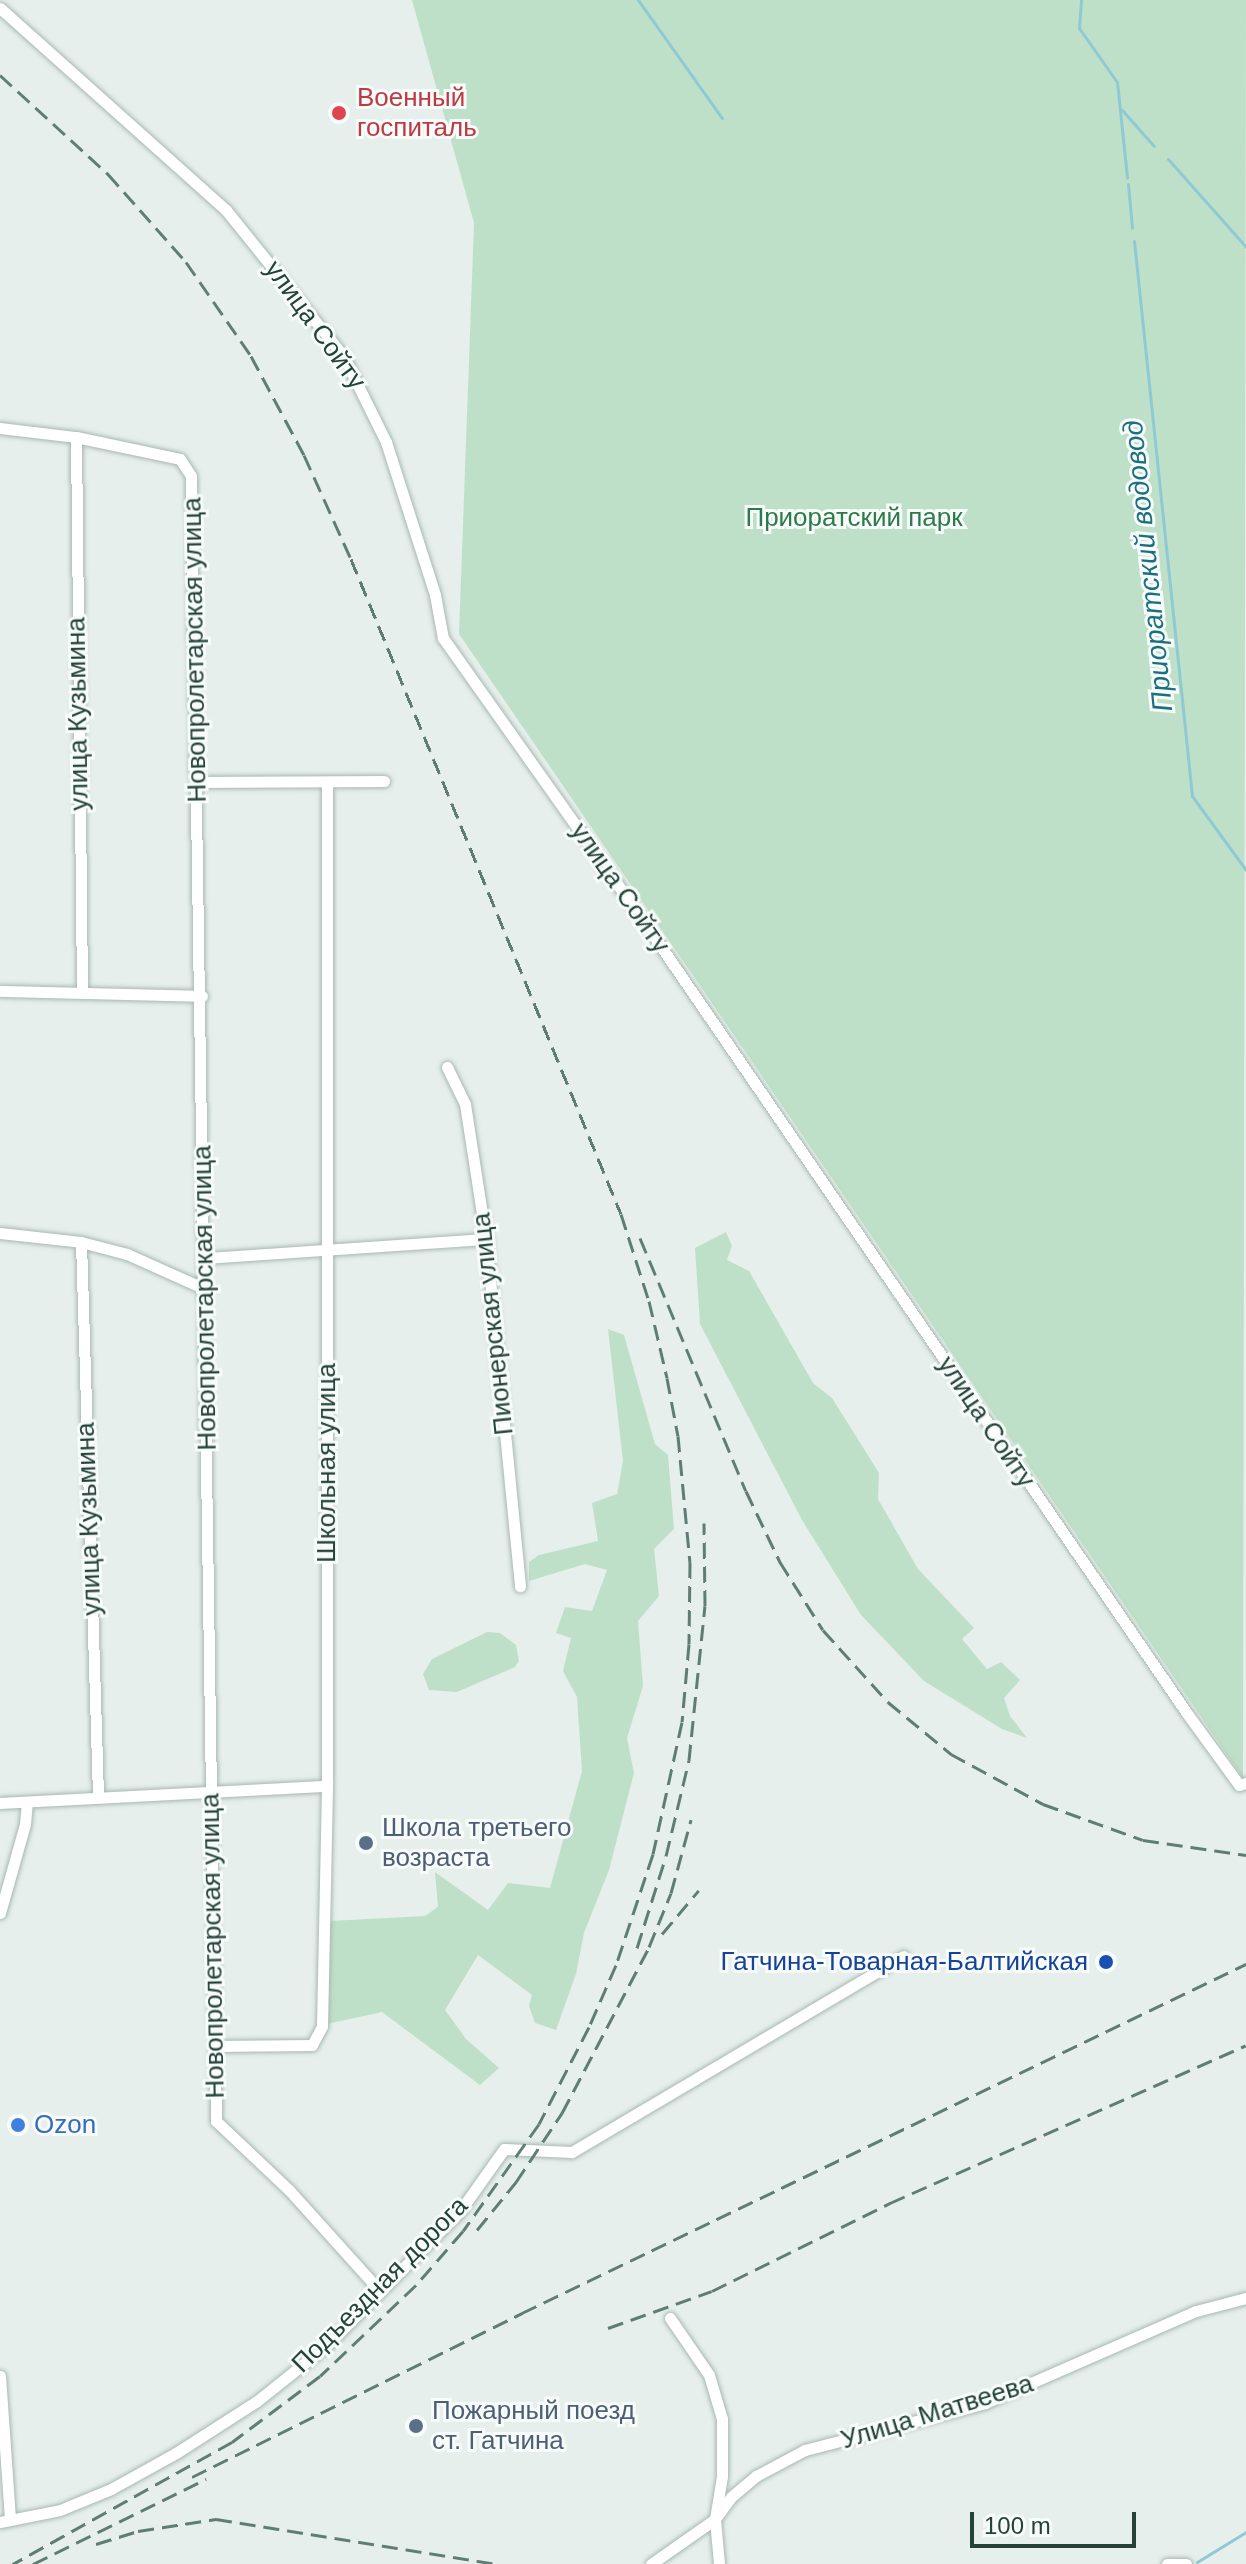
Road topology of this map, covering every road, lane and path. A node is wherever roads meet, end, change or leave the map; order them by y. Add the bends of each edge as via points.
1 (0, 8) edge
2 (6, 428) edge
3 (76, 437) junction
4 (384, 781) dead end
5 (198, 782) junction
6 (327, 782) junction
7 (0, 991) edge
8 (82, 991) junction
9 (202, 996) junction
10 (447, 1067) dead end
11 (0, 1233) edge
12 (486, 1239) junction
13 (81, 1242) junction
14 (326, 1251) junction
15 (206, 1258) junction
16 (205, 1289) junction
17 (520, 1586) dead end
18 (1246, 1783) edge
19 (327, 1786) junction
20 (210, 1792) junction
21 (98, 1796) junction
22 (27, 1802) junction
23 (0, 1803) edge
24 (0, 1913) edge
25 (903, 1956) dead end
26 (215, 2046) junction
27 (379, 2290) junction
28 (1246, 2298) edge
29 (670, 2318) dead end
30 (0, 2376) edge
31 (715, 2519) junction
32 (5, 2521) edge
33 (651, 2564) edge
34 (719, 2564) edge
35 (1167, 2564) edge
36 (1186, 2564) edge

1 - 18 street, улица Сойту via 226,210 344,357 386,442 435,595 443,638 1177,1700 1239,1785
2 - 3 street
3 - 5 street, Новопролетарская улица via 180,459 191,476
3 - 8 street, улица Кузьмина
4 - 6 street
5 - 6 street
5 - 9 street, Новопролетарская улица
6 - 14 street, Школьная улица
7 - 8 street
8 - 9 street
9 - 15 street, Новопролетарская улица
10 - 12 street, Пионерская улица via 465,1104
11 - 13 street
12 - 14 street
12 - 17 street, Пионерская улица
13 - 16 street via 127,1254
13 - 21 street, улица Кузьмина
14 - 15 street
14 - 19 street, Школьная улица
15 - 16 street, Новопролетарская улица
16 - 20 street, Новопролетарская улица
19 - 20 street
19 - 26 street, Школьная улица via 322,2026 312,2045
20 - 21 street
20 - 26 street, Новопролетарская улица
21 - 22 street
22 - 23 street
22 - 24 street
25 - 27 street, Подъездная дорога via 572,2152 504,2149 460,2211
26 - 27 street, Новопролетарская улица via 216,2121 289,2190
27 - 32 street, Подъездная дорога via 296,2372 176,2453 60,2510
28 - 31 street, Улица Матвеева via 1196,2311 985,2403 805,2450 756,2476
29 - 31 street via 709,2375 722,2419
30 - 32 street
31 - 33 street, Улица Матвеева
31 - 34 street
35 - 36 street

